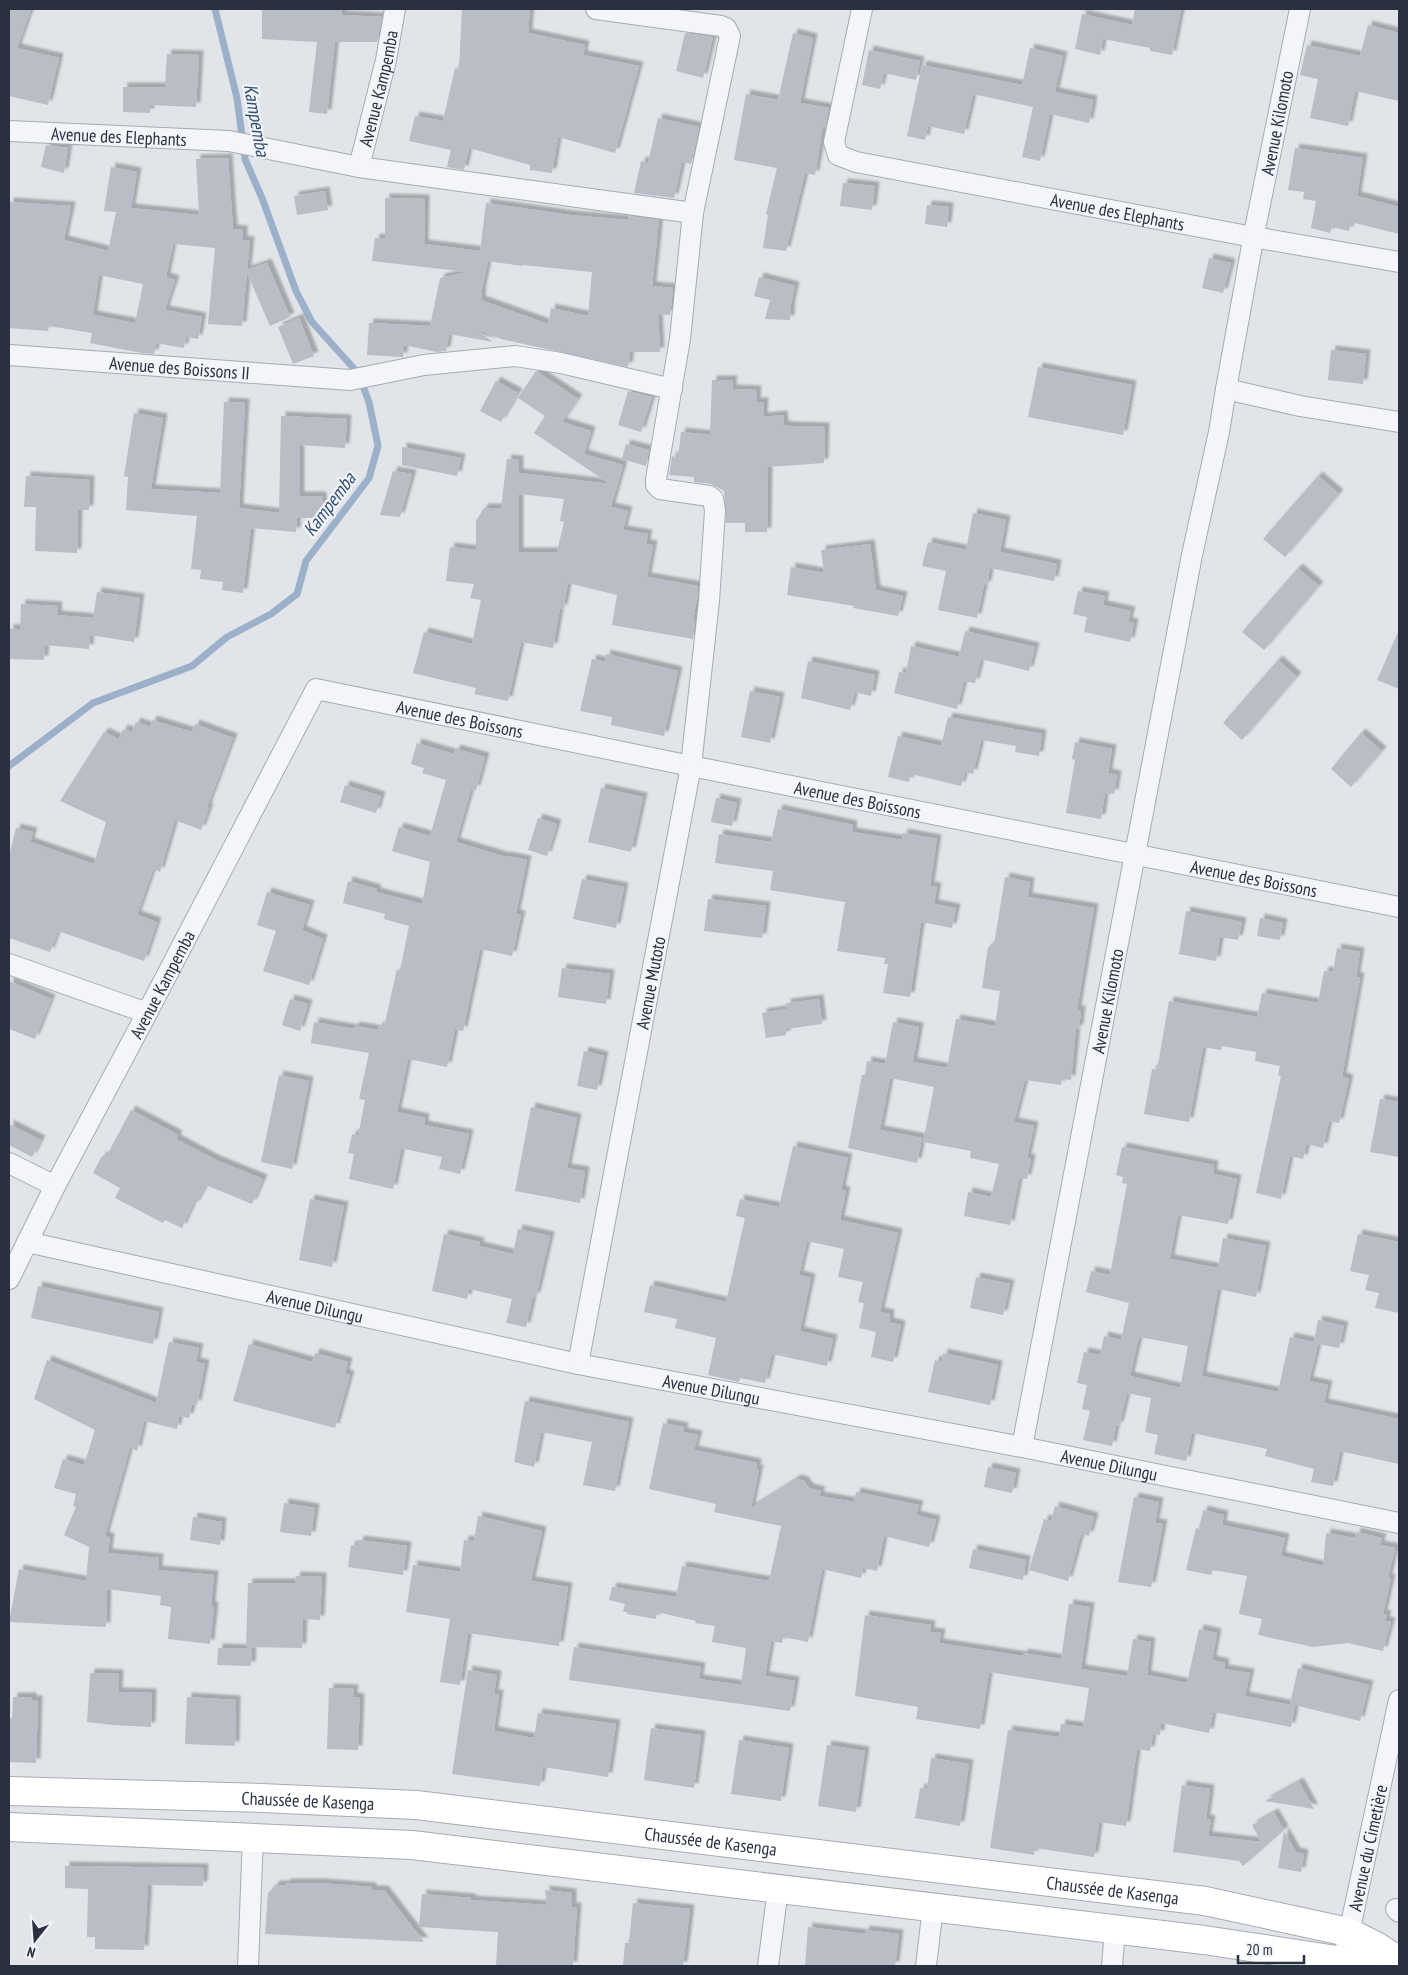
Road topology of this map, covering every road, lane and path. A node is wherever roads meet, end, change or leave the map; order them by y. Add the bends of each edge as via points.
1 (395, 9) edge
2 (596, 9) edge
3 (862, 9) edge
4 (1300, 9) edge
5 (9, 131) edge
6 (359, 167) junction
7 (693, 213) junction
8 (1253, 237) junction
9 (1399, 262) edge
10 (9, 355) edge
11 (672, 389) junction
12 (1226, 389) junction
13 (1399, 422) edge
14 (316, 689) joint
15 (691, 766) junction
16 (1136, 854) junction
17 (1399, 907) edge
18 (9, 964) edge
19 (147, 1013) junction
20 (9, 1163) edge
21 (54, 1186) junction
22 (27, 1242) junction
23 (9, 1279) edge
24 (578, 1364) junction
25 (1022, 1447) junction
26 (1399, 1523) edge
27 (1399, 1700) edge
28 (9, 1792) edge
29 (416, 1806) junction
30 (9, 1827) edge
31 (253, 1836) junction
32 (412, 1845) junction
33 (778, 1889) junction
34 (933, 1907) junction
35 (1115, 1929) junction
36 (1348, 1932) junction
37 (1399, 1961) edge
38 (1350, 1964) edge
39 (248, 1966) edge
40 (768, 1966) edge
41 (926, 1966) edge
42 (1112, 1966) edge

1 - 6 street, Avenue Kampemba via 386,60
2 - 7 street via 721,26 728,32 730,42
3 - 8 street, Avenue des Elephants via 834,142 838,155 856,162
4 - 8 street, Avenue Kilomoto
5 - 6 street, Avenue des Elephants via 229,141
6 - 7 street, Avenue des Elephants
7 - 11 street
8 - 9 street, Avenue des Elephants
8 - 12 street, Avenue Kilomoto
10 - 11 street, Avenue des Boissons II via 350,380 424,365 515,356 561,363
11 - 15 street, Avenue Mutoto via 656,485 660,489 709,496 713,499 715,511
12 - 13 street via 1300,406
12 - 16 street, Avenue Kilomoto
14 - 15 street, Avenue des Boissons
14 - 19 street, Avenue Kampemba
15 - 16 street, Avenue des Boissons
15 - 24 street, Avenue Mutoto
16 - 17 street, Avenue des Boissons
16 - 25 street, Avenue Kilomoto
18 - 19 street
19 - 21 street, Avenue Kampemba
20 - 21 street
21 - 22 street, Avenue Kampemba
22 - 23 street, Avenue Kampemba
22 - 24 street, Avenue Dilungu
24 - 25 street, Avenue Dilungu
25 - 26 street, Avenue Dilungu
27 - 36 street, Avenue du Cimetière
28 - 29 main road, Chaussée de Kasenga via 261,1798
29 - 32 main road
29 - 36 main road, Chaussée de Kasenga via 1205,1901
30 - 31 main road
31 - 32 main road
31 - 39 street
32 - 33 main road
33 - 34 main road
33 - 40 street
34 - 35 main road
34 - 41 street
35 - 38 main road
35 - 42 street
36 - 37 main road, Chaussée de Kasenga
36 - 38 street, Avenue du Cimetière

